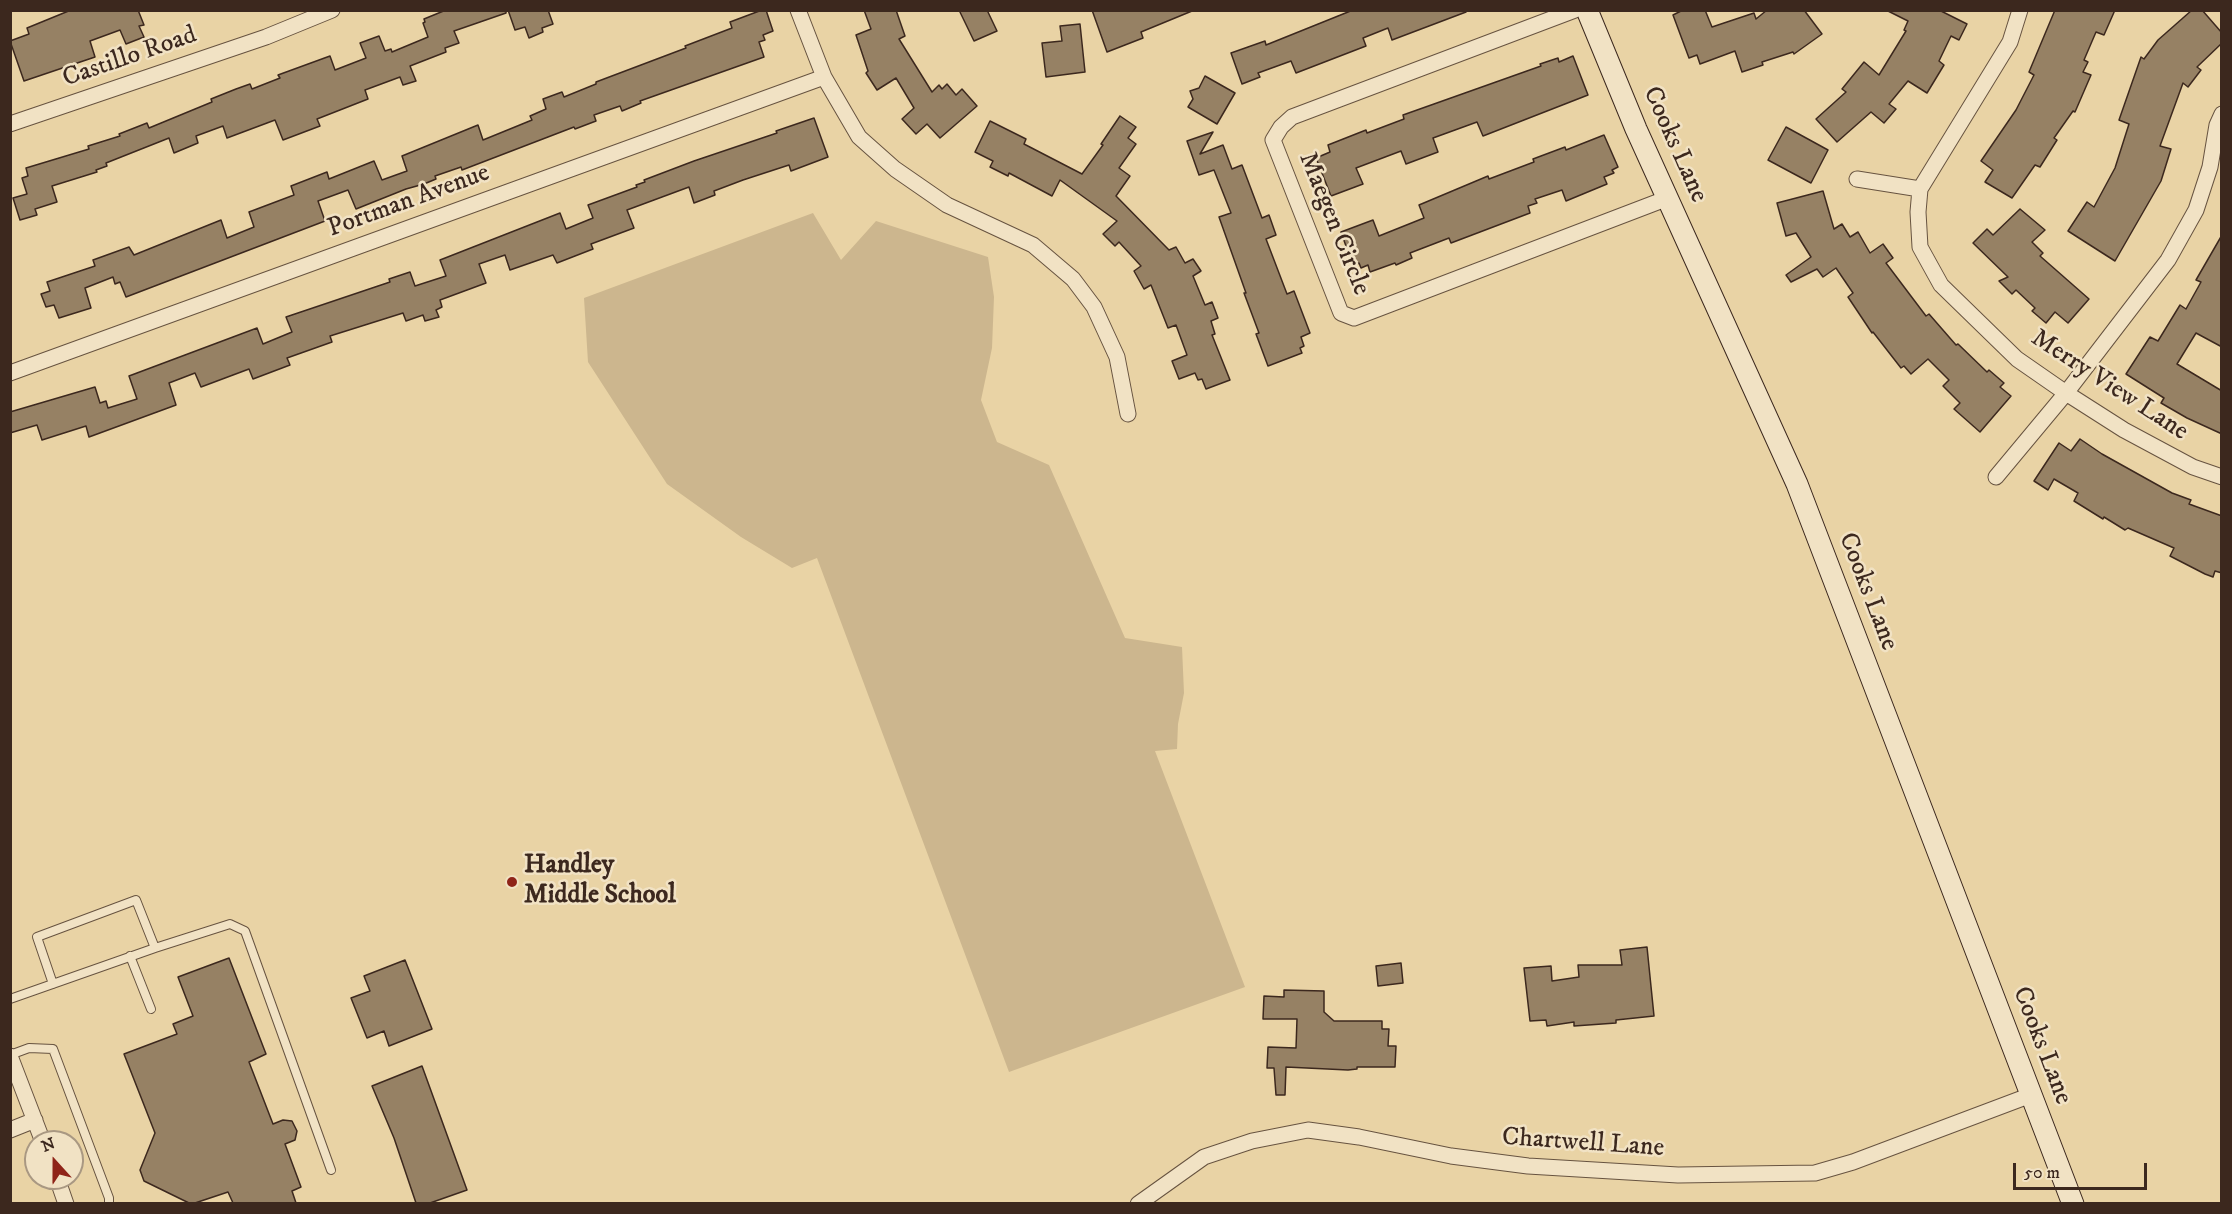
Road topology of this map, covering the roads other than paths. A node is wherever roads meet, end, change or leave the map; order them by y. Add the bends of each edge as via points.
1 (332, 10) edge
2 (798, 10) edge
3 (1575, 10) edge
4 (1587, 10) edge
5 (2020, 10) edge
6 (824, 77) junction
7 (2222, 114) edge
8 (10, 124) edge
9 (1857, 179) dead end
10 (1920, 189) junction
11 (1668, 198) junction
12 (10, 373) edge
13 (2066, 393) junction
14 (1128, 414) dead end
15 (1996, 477) dead end
16 (2222, 477) edge
17 (155, 948) junction
18 (130, 957) junction
19 (53, 984) junction
20 (10, 999) edge
21 (151, 1009) dead end
22 (10, 1055) edge
23 (2031, 1095) junction
24 (35, 1120) junction
25 (10, 1130) edge
26 (39, 1130) edge
27 (331, 1170) dead end
28 (109, 1203) edge
29 (1138, 1203) edge
30 (2073, 1203) edge

1 - 8 street, Castillo Road via 266,37
2 - 6 street
3 - 11 street, Maegen Circle via 1292,117 1281,127 1273,140 1341,313 1354,318
4 - 11 main road, Cooks Lane
5 - 10 street, Merry View Lane via 2010,42
6 - 12 street, Portman Avenue
6 - 14 street via 859,136 896,169 947,205 1034,245 1073,279 1094,307 1117,357
7 - 13 street via 2210,167 2191,220 2168,260
9 - 10 street
10 - 13 street, Merry View Lane via 1920,247 1941,285 2018,359
11 - 23 main road, Cooks Lane via 1797,484
13 - 15 street
13 - 16 street, Merry View Lane via 2124,430 2193,467
17 - 18 lane
17 - 19 lane via 136,900 36,937
17 - 27 lane via 230,924 245,931
18 - 19 lane
18 - 21 lane
19 - 20 lane
22 - 24 street
22 - 28 lane via 28,1048 53,1049
23 - 29 street, Chartwell Lane via 1815,1173 1678,1175 1528,1166 1308,1130 1252,1141 1204,1157
23 - 30 main road, Cooks Lane
24 - 25 street
24 - 26 street

